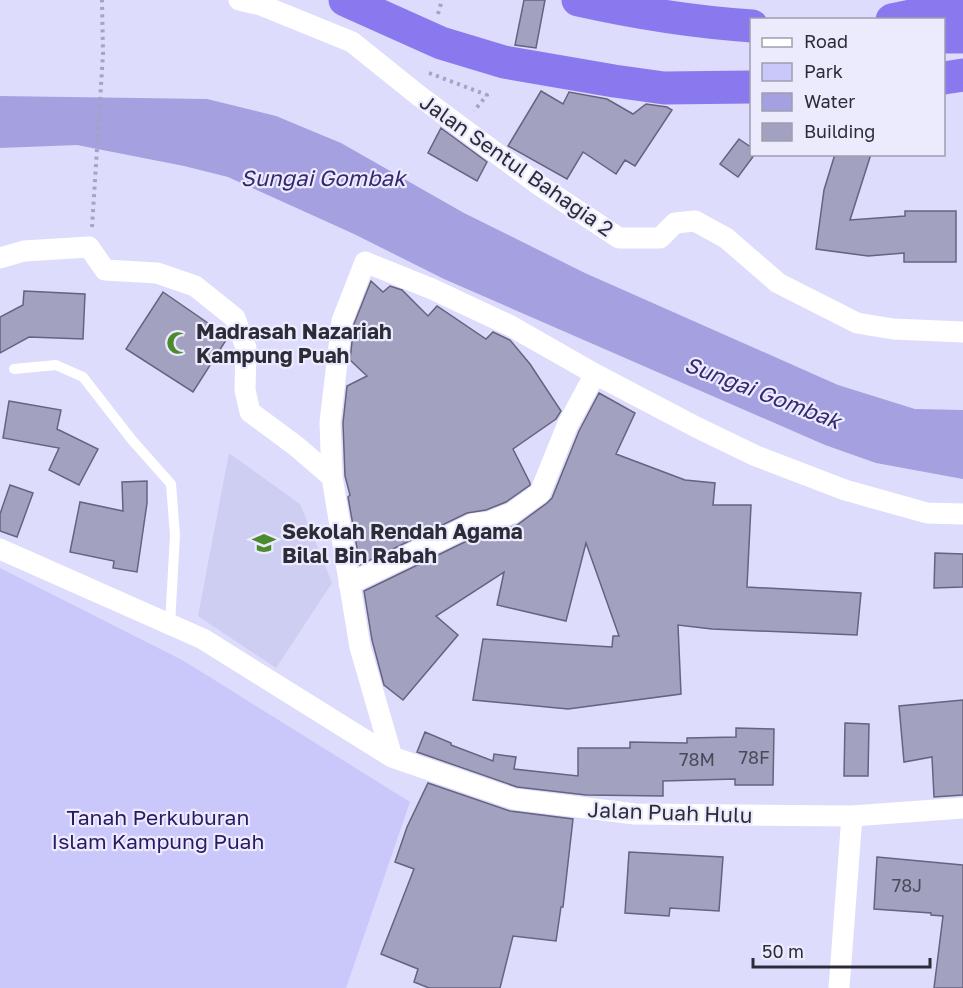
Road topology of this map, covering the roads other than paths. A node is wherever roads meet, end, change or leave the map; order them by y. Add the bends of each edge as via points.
1 (239, 0) edge
2 (345, 0) edge
3 (579, 0) edge
4 (963, 5) edge
5 (901, 18) edge
6 (750, 26) edge
7 (945, 37) edge
8 (963, 37) edge
9 (963, 75) edge
10 (945, 78) edge
11 (750, 87) edge
12 (0, 258) edge
13 (963, 332) edge
14 (14, 369) dead end
15 (595, 374) junction
16 (332, 477) junction
17 (963, 514) edge
18 (0, 549) edge
19 (349, 584) junction
20 (170, 624) junction
21 (392, 757) junction
22 (963, 808) edge
23 (852, 816) junction
24 (839, 988) edge

1 - 13 street, Jalan Sentul Bahagia 2 via 352,42 539,185 619,238 660,238 675,223 695,221 726,238 778,283 856,323
2 - 11 highway via 441,44 504,62 664,88
3 - 6 highway via 632,12
4 - 5 highway
7 - 8 highway
9 - 10 highway
12 - 16 street via 24,251 89,246 105,270 157,273 195,286 235,318 246,348 245,390 250,412
14 - 20 lane via 56,365 83,377 171,484 176,535
15 - 16 street via 511,326 365,262 342,321 330,422
15 - 17 street via 756,456 845,490 927,513
15 - 19 street via 567,426 540,493 512,513 473,524
16 - 19 street
18 - 20 street, Jalan Puah Hulu
19 - 21 street via 360,647
20 - 21 street, Jalan Puah Hulu via 203,639
21 - 23 street, Jalan Puah Hulu via 524,801 635,814
22 - 23 street, Jalan Puah Hulu
23 - 24 street

